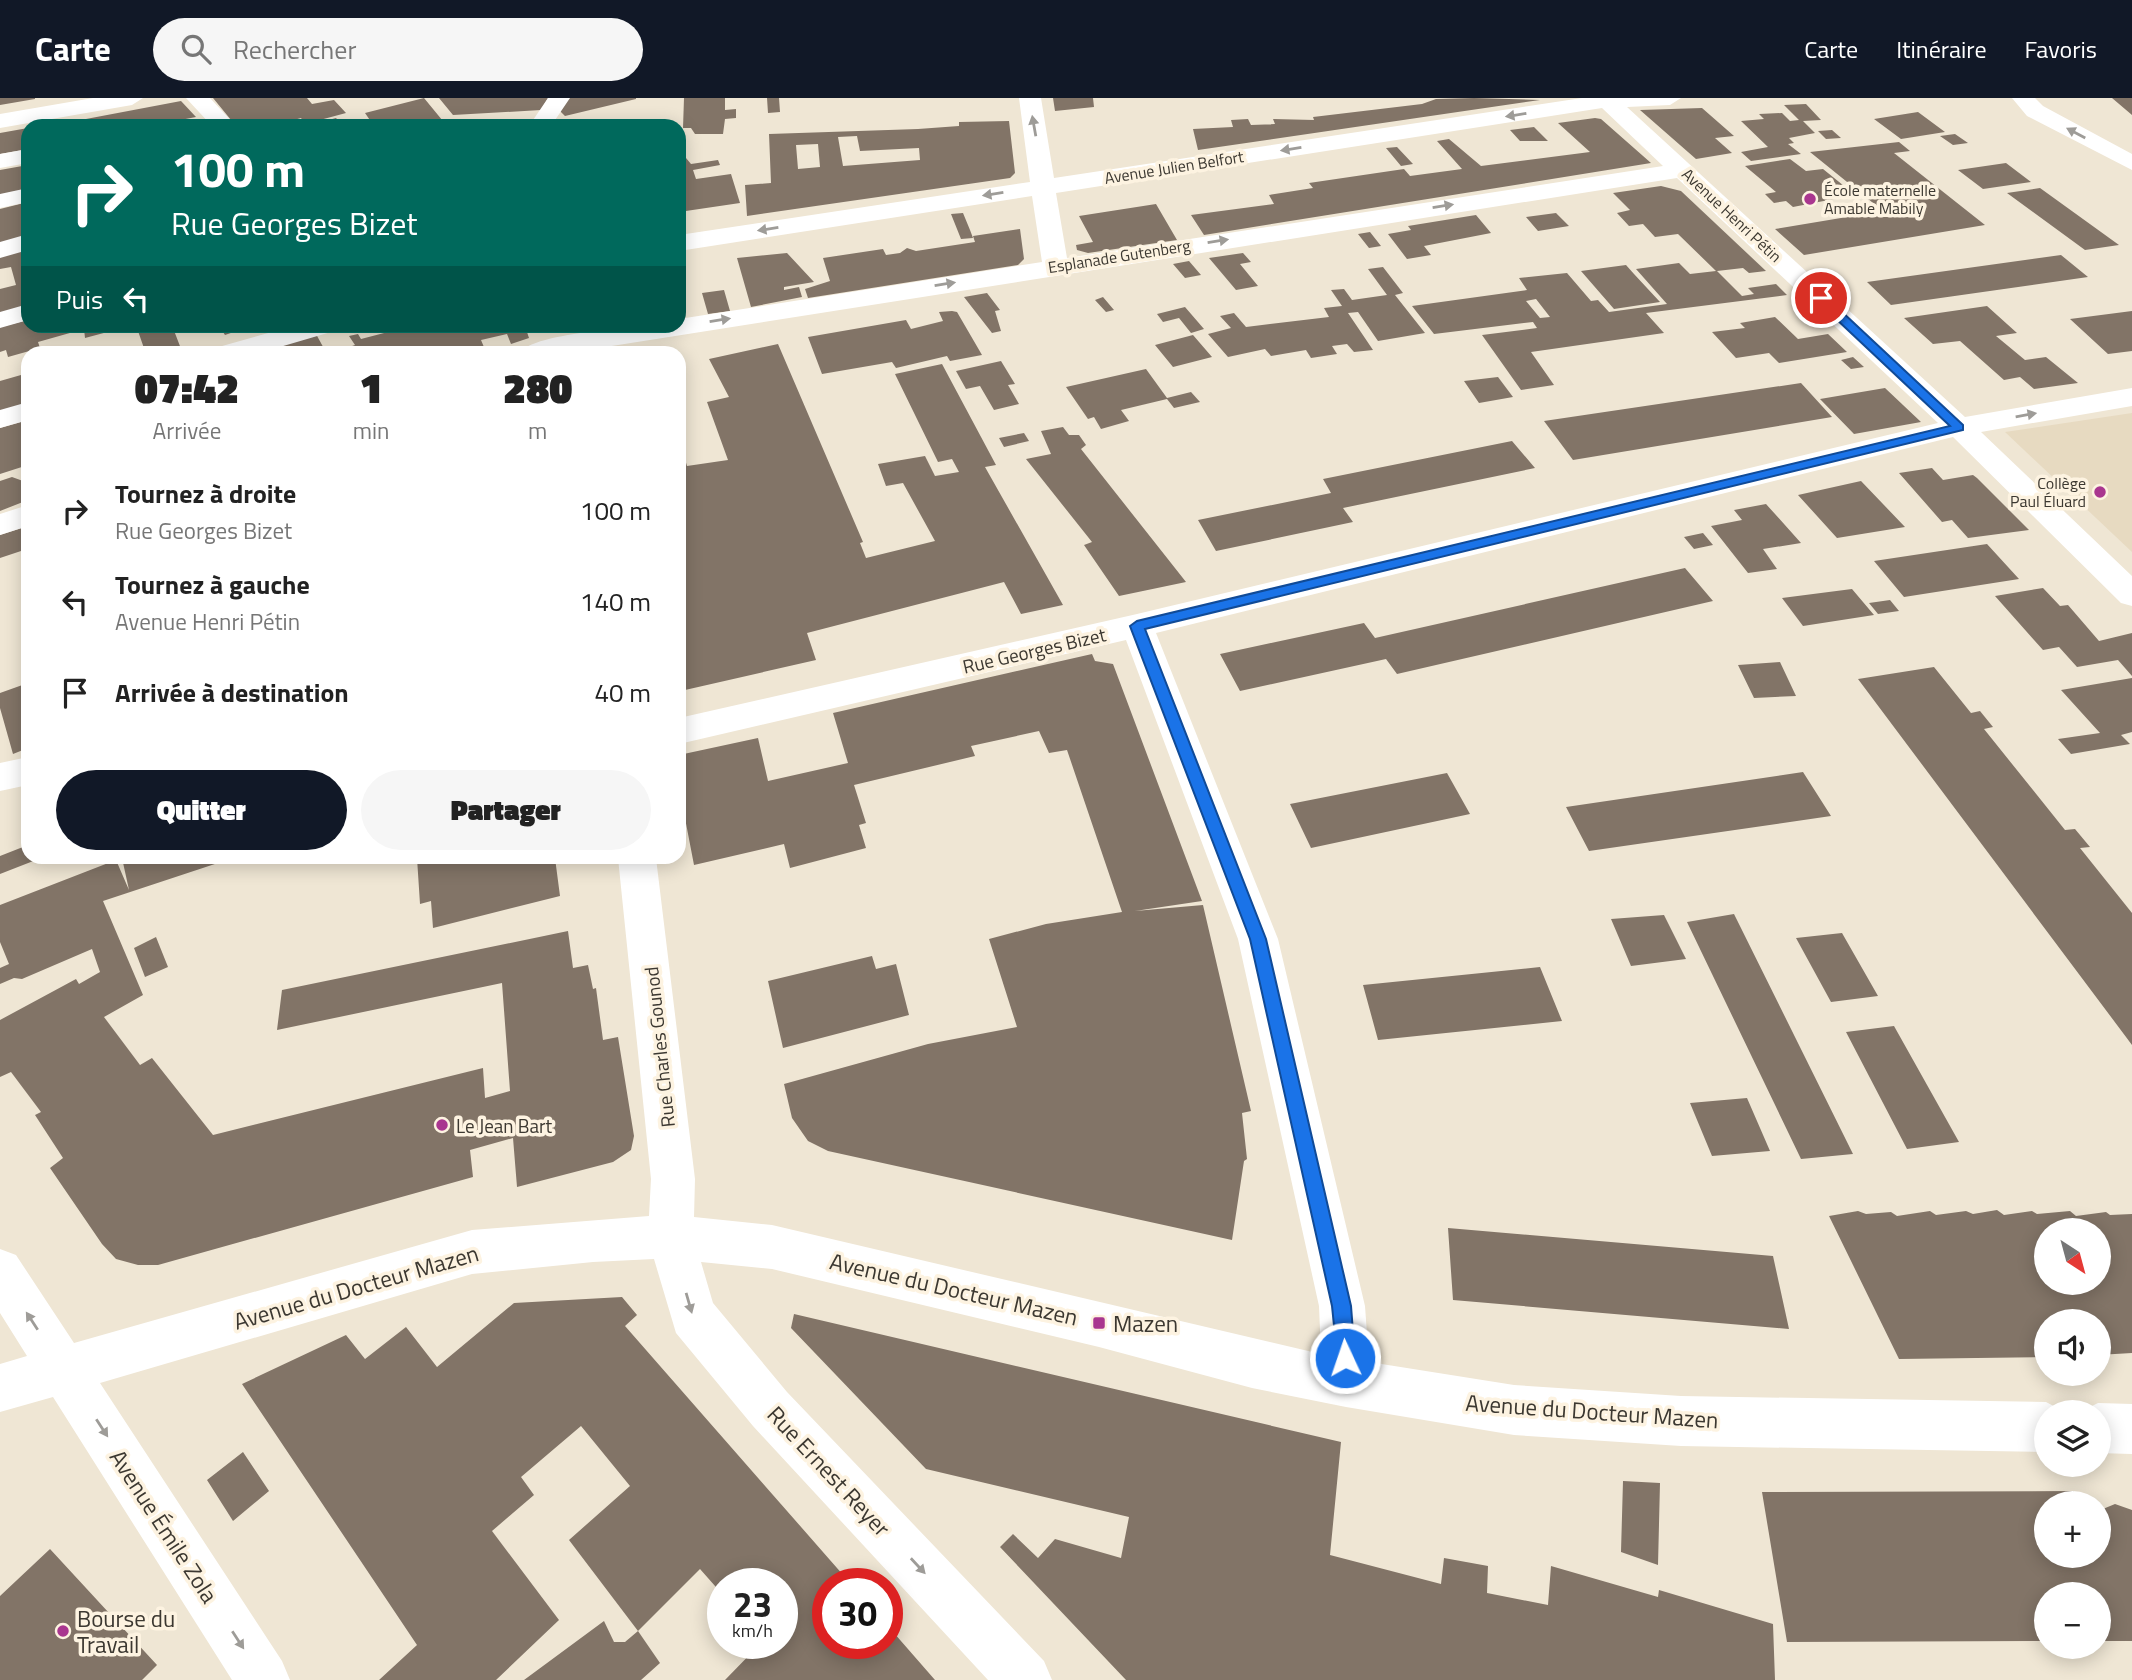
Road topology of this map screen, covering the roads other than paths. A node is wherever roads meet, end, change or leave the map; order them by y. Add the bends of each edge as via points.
1 (132, 98) edge
2 (197, 98) edge
3 (559, 98) edge
4 (1030, 98) edge
5 (1670, 98) edge
6 (2022, 98) edge
7 (1606, 99) edge
8 (218, 119) edge
9 (545, 119) edge
10 (0, 121) edge
11 (21, 157) edge
12 (0, 161) edge
13 (2132, 163) edge
14 (1683, 170) junction
15 (1045, 186) junction
16 (21, 196) edge
17 (0, 201) edge
18 (686, 242) edge
19 (21, 244) edge
20 (0, 250) edge
21 (1055, 266) junction
22 (21, 314) edge
23 (0, 320) edge
24 (686, 323) edge
25 (297, 333) edge
26 (625, 333) edge
27 (548, 345) edge
28 (252, 346) edge
29 (2132, 397) edge
30 (21, 413) edge
31 (0, 419) edge
32 (1959, 427) junction
33 (21, 518) edge
34 (0, 525) edge
35 (2132, 596) edge
36 (1137, 626) junction
37 (686, 729) edge
38 (21, 772) edge
39 (0, 777) edge
40 (639, 864) edge
41 (671, 1237) junction
42 (0, 1271) edge
43 (65, 1371) junction
44 (1346, 1383) junction
45 (0, 1388) edge
46 (2034, 1427) edge
47 (2111, 1428) edge
48 (2132, 1429) edge
49 (263, 1680) edge
50 (1026, 1680) edge

1 - 10 street
2 - 8 street
3 - 9 street
15 -> 4 street
5 - 7 street, Avenue Julien Belfort
13 -> 6 street via 2035,111
7 - 14 street, Avenue Henri Pétin
7 -> 15 street, Avenue Julien Belfort
11 - 12 street
21 -> 14 street, Esplanade Gutenberg
14 - 32 street, Avenue Henri Pétin
15 -> 18 street, Avenue Julien Belfort
15 - 21 street
16 - 17 street
19 - 20 street
24 -> 21 street, Esplanade Gutenberg
22 - 23 street
25 - 28 street
27 -> 26 street, Esplanade Gutenberg
32 -> 29 street, Rue Georges Bizet
30 - 31 street
32 - 35 street, Avenue Henri Pétin
32 - 36 street, Rue Georges Bizet
33 - 34 street
36 - 37 street, Rue Georges Bizet
36 - 44 street via 1258,939 1342,1306
38 - 39 street
40 - 41 street, Rue Charles Gounod via 673,1179
41 - 43 street, Avenue du Docteur Mazen via 472,1252
41 - 44 street, Avenue du Docteur Mazen via 772,1247
41 -> 50 street, Rue Ernest Reyer via 693,1316 770,1409
43 -> 42 street, Avenue Émile Zola
43 - 45 street, Avenue du Docteur Mazen
43 -> 49 street, Avenue Émile Zola
44 - 46 street, Avenue du Docteur Mazen via 1514,1410 1681,1421
47 - 48 street

